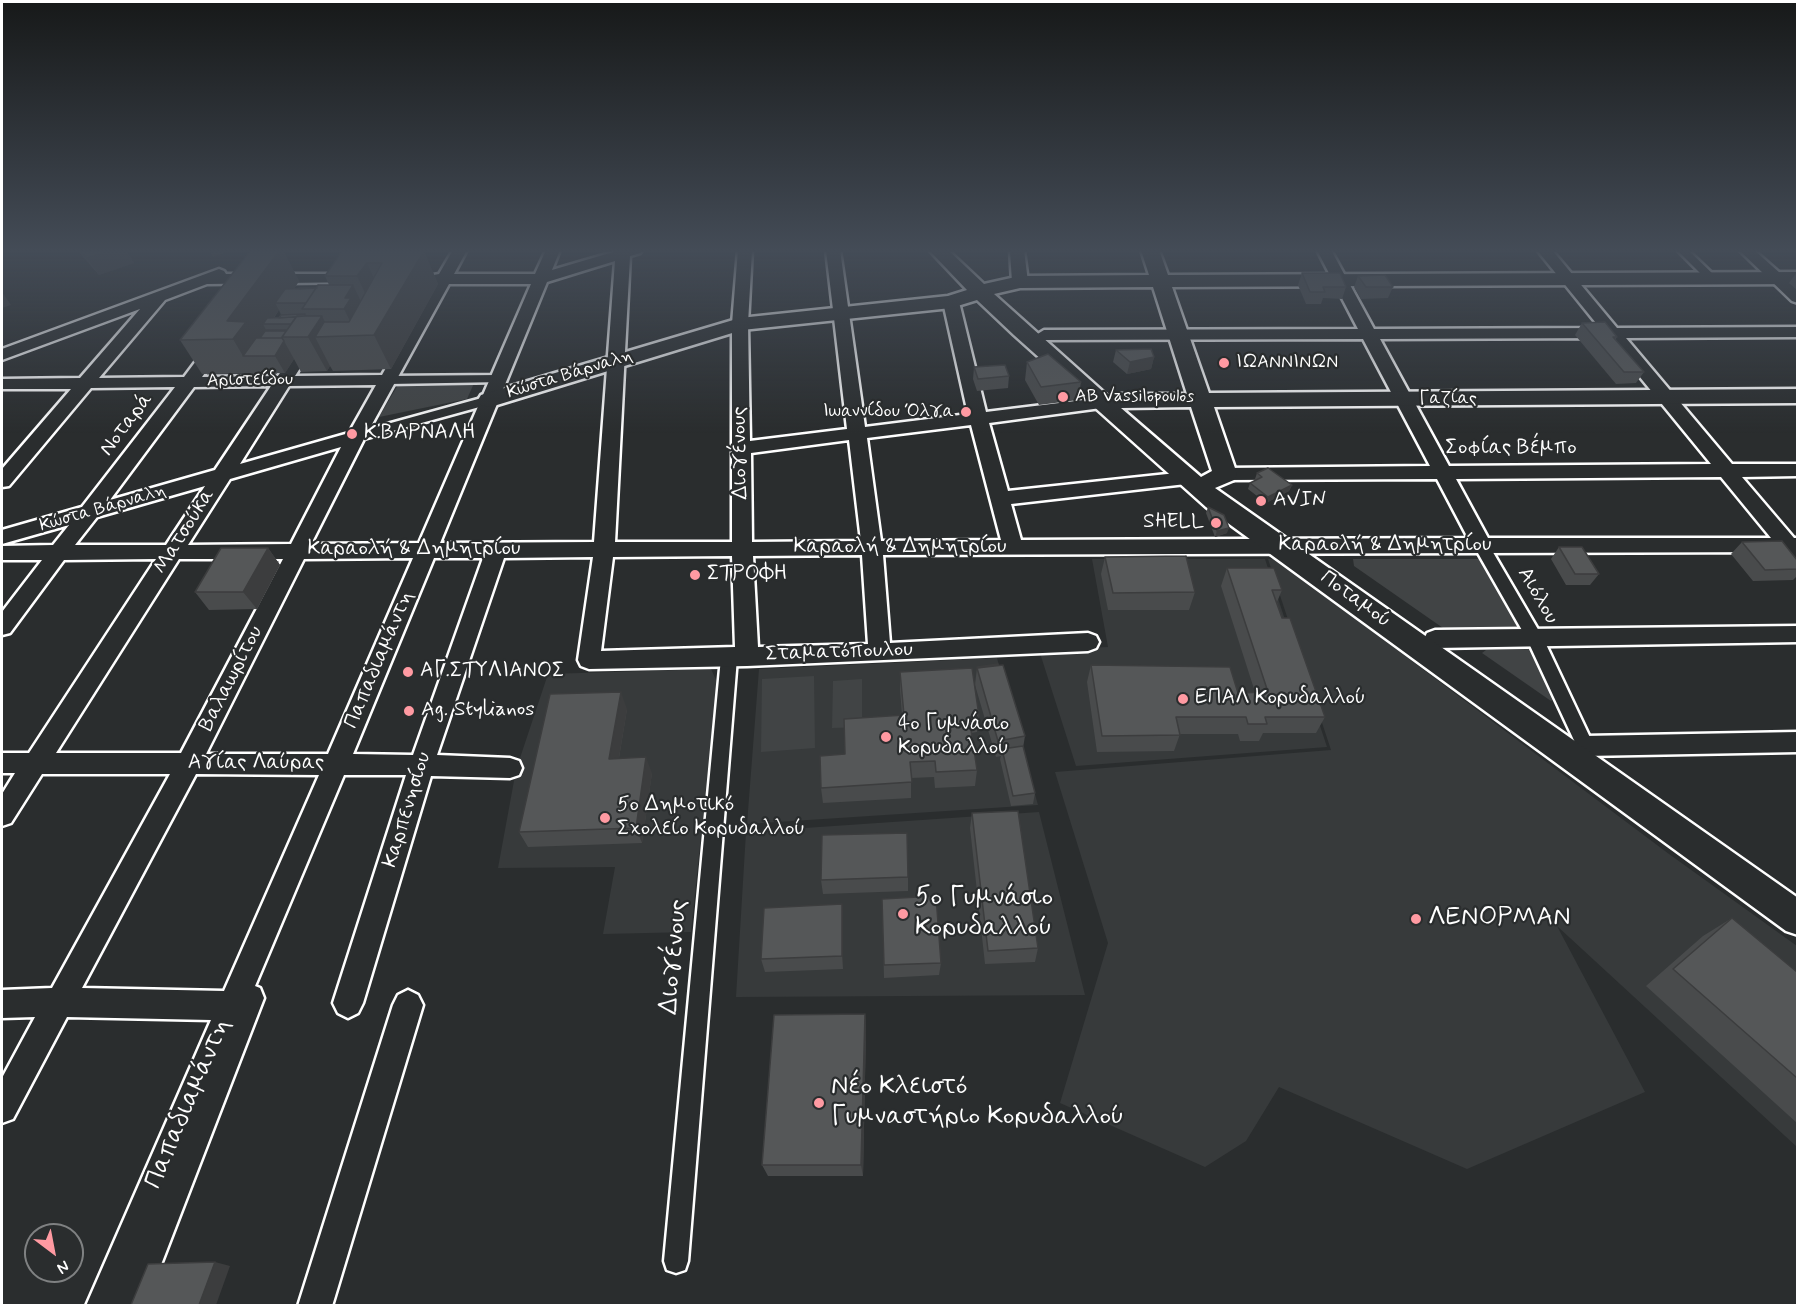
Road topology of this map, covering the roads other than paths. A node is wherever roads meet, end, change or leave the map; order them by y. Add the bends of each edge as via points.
1 (121, 311) edge
2 (147, 311) edge
3 (426, 311) edge
4 (527, 311) edge
5 (623, 311) edge
6 (741, 311) edge
7 (853, 311) edge
8 (953, 311) edge
9 (1004, 311) edge
10 (1025, 311) edge
11 (1170, 311) edge
12 (1357, 311) edge
13 (1595, 311) edge
14 (842, 312) junction
15 (326, 316) edge
16 (740, 324) junction
17 (1612, 332) junction
18 (1797, 332) edge
19 (1368, 333) junction
20 (1178, 334) junction
21 (225, 335) edge
22 (1044, 335) junction
23 (2, 355) edge
24 (617, 361) junction
25 (498, 379) junction
26 (389, 380) junction
27 (282, 381) junction
28 (189, 382) junction
29 (86, 383) junction
30 (2, 384) edge
31 (1797, 396) edge
32 (1666, 397) junction
33 (1403, 399) junction
34 (489, 400) junction
35 (1199, 400) junction
36 (1107, 401) junction
37 (978, 417) junction
38 (858, 433) junction
39 (356, 437) junction
40 (742, 448) junction
41 (1726, 470) junction
42 (1797, 470) edge
43 (1442, 471) junction
44 (219, 476) junction
45 (1186, 478) junction
46 (1218, 478) junction
47 (2, 481) edge
48 (1000, 499) junction
49 (89, 513) junction
50 (2, 537) edge
51 (1292, 546) junction
52 (1482, 546) junction
53 (1013, 547) junction
54 (872, 548) junction
55 (604, 549) junction
56 (742, 549) junction
57 (1795, 549) edge
58 (427, 550) junction
59 (496, 550) junction
60 (299, 551) junction
61 (59, 552) junction
62 (173, 552) junction
63 (2, 553) edge
64 (2, 627) edge
65 (1797, 634) edge
66 (1435, 639) junction
67 (1535, 639) junction
68 (1088, 642) dead end
69 (880, 652) junction
70 (738, 657) junction
71 (1797, 742) edge
72 (1586, 746) junction
73 (36, 762) junction
74 (2, 763) edge
75 (189, 764) junction
76 (335, 764) junction
77 (421, 765) junction
78 (510, 768) dead end
79 (319, 805) junction
80 (2, 815) edge
81 (1797, 897) edge
82 (1797, 919) edge
83 (57, 1002) junction
84 (348, 1003) dead end
85 (2, 1004) edge
86 (408, 1005) dead end
87 (231, 1006) junction
88 (2, 1108) edge
89 (676, 1261) dead end
90 (103, 1305) edge
91 (127, 1305) edge
92 (315, 1305) edge

1 - 23 street
2 - 29 street
3 - 26 street, Βαλαωρίτου
4 - 25 street, Παπαδιαμάντη
5 - 24 street
6 - 16 street, Διογένους
7 - 14 street, Κώστα Βάρναλη
8 - 37 street
9 - 36 street, Ποταμού
10 - 22 street, Ποταμού
11 - 20 street
12 - 19 street, Αιόλου
13 - 17 street
14 - 16 street, Κώστα Βάρναλη
14 - 38 street
15 - 27 street, Ματσούκα
16 - 24 street, Κώστα Βάρναλη
16 - 40 street, Διογένους
17 - 18 street
17 - 19 street
17 - 32 street
19 - 20 street
19 - 33 street, Αιόλου
20 - 22 street
20 - 35 street
21 - 28 street, Νοταρά
22 - 36 street, Ποταμού
24 - 34 street, Κώστα Βάρναλη
24 - 55 street
25 - 26 street, Αριστείδου
25 - 34 street, Παπαδιαμάντη
26 - 27 street, Αριστείδου
26 - 39 street, Βαλαωρίτου
27 - 28 street, Αριστείδου
27 - 44 street, Ματσούκα
28 - 29 street, Αριστείδου
28 - 49 street, Νοταρά
29 - 30 street, Αριστείδου
29 - 47 street
31 - 32 street, Γαζίας
32 - 33 street, Γαζίας
32 - 41 street
33 - 35 street, Γαζίας
33 - 43 street, Αιόλου
34 - 39 street, Κώστα Βάρναλη
34 - 58 street, Παπαδιαμάντη
35 - 36 street, Γαζίας
35 - 46 street
36 - 37 street
36 - 45 street, Ποταμού
36 - 46 street, Ποταμού
37 - 38 street
37 - 48 street
38 - 40 street
38 - 54 street
39 - 44 street, Κώστα Βάρναλη
39 - 60 street, Βαλαωρίτου
40 - 56 street, Διογένους
41 - 42 street, Σοφίας Βέμπο
41 - 43 street, Σοφίας Βέμπο
41 - 57 street
43 - 46 street, Σοφίας Βέμπο
43 - 52 street, Αιόλου
44 - 49 street, Κώστα Βάρναλη
44 - 62 street, Ματσούκα
45 - 48 street
45 - 51 street, Ποταμού via 1226,509
46 - 51 street, Ποταμού
48 - 53 street
49 - 50 street, Κώστα Βάρναλη
49 - 61 street, Νοταρά
51 - 52 street, Καραολή & Δημητρίου
51 - 53 street, Καραολή & Δημητρίου
51 - 66 street, Ποταμού
51 - 82 street, Ποταμού
52 - 57 street, Καραολή & Δημητρίου
52 - 67 street, Αιόλου
53 - 54 street, Καραολή & Δημητρίου
54 - 56 street, Καραολή & Δημητρίου
54 - 69 street
55 - 56 street, Καραολή & Δημητρίου
55 - 59 street, Καραολή & Δημητρίου
55 - 70 street, Σταματόπουλου via 589,660
56 - 70 street, Διογένους
58 - 59 street, Καραολή & Δημητρίου
58 - 60 street, Καραολή & Δημητρίου
58 - 76 street, Παπαδιαμάντη
59 - 77 street, Καρπενησίου
60 - 62 street, Καραολή & Δημητρίου
60 - 75 street, Βαλαωρίτου
61 - 62 street, Καραολή & Δημητρίου
61 - 63 street, Καραολή & Δημητρίου
61 - 64 street, Νοταρά
62 - 73 street, Ματσούκα
65 - 67 street
66 - 67 street
66 - 72 street, Ποταμού
67 - 72 street, Αιόλου
68 - 69 street, Σταματόπουλου
69 - 70 street, Σταματόπουλου
70 - 89 street, Διογένους
71 - 72 street
72 - 81 street, Ποταμού
73 - 74 street, Αγίας Λαύρας
73 - 75 street, Αγίας Λαύρας
73 - 80 street, Ματσούκα
75 - 76 street, Αγίας Λαύρας
75 - 83 street, Βαλαωρίτου
76 - 77 street, Αγίας Λαύρας
76 - 79 street, Παπαδιαμάντη
77 - 78 street, Αγίας Λαύρας
77 - 84 street, Καρπενησίου
79 - 87 street, Παπαδιαμάντη
79 - 91 street, Παπαδιαμάντη via 248,1003
83 - 85 street
83 - 87 street
83 - 88 street, Βαλαωρίτου
86 - 92 street
87 - 90 street, Παπαδιαμάντη

